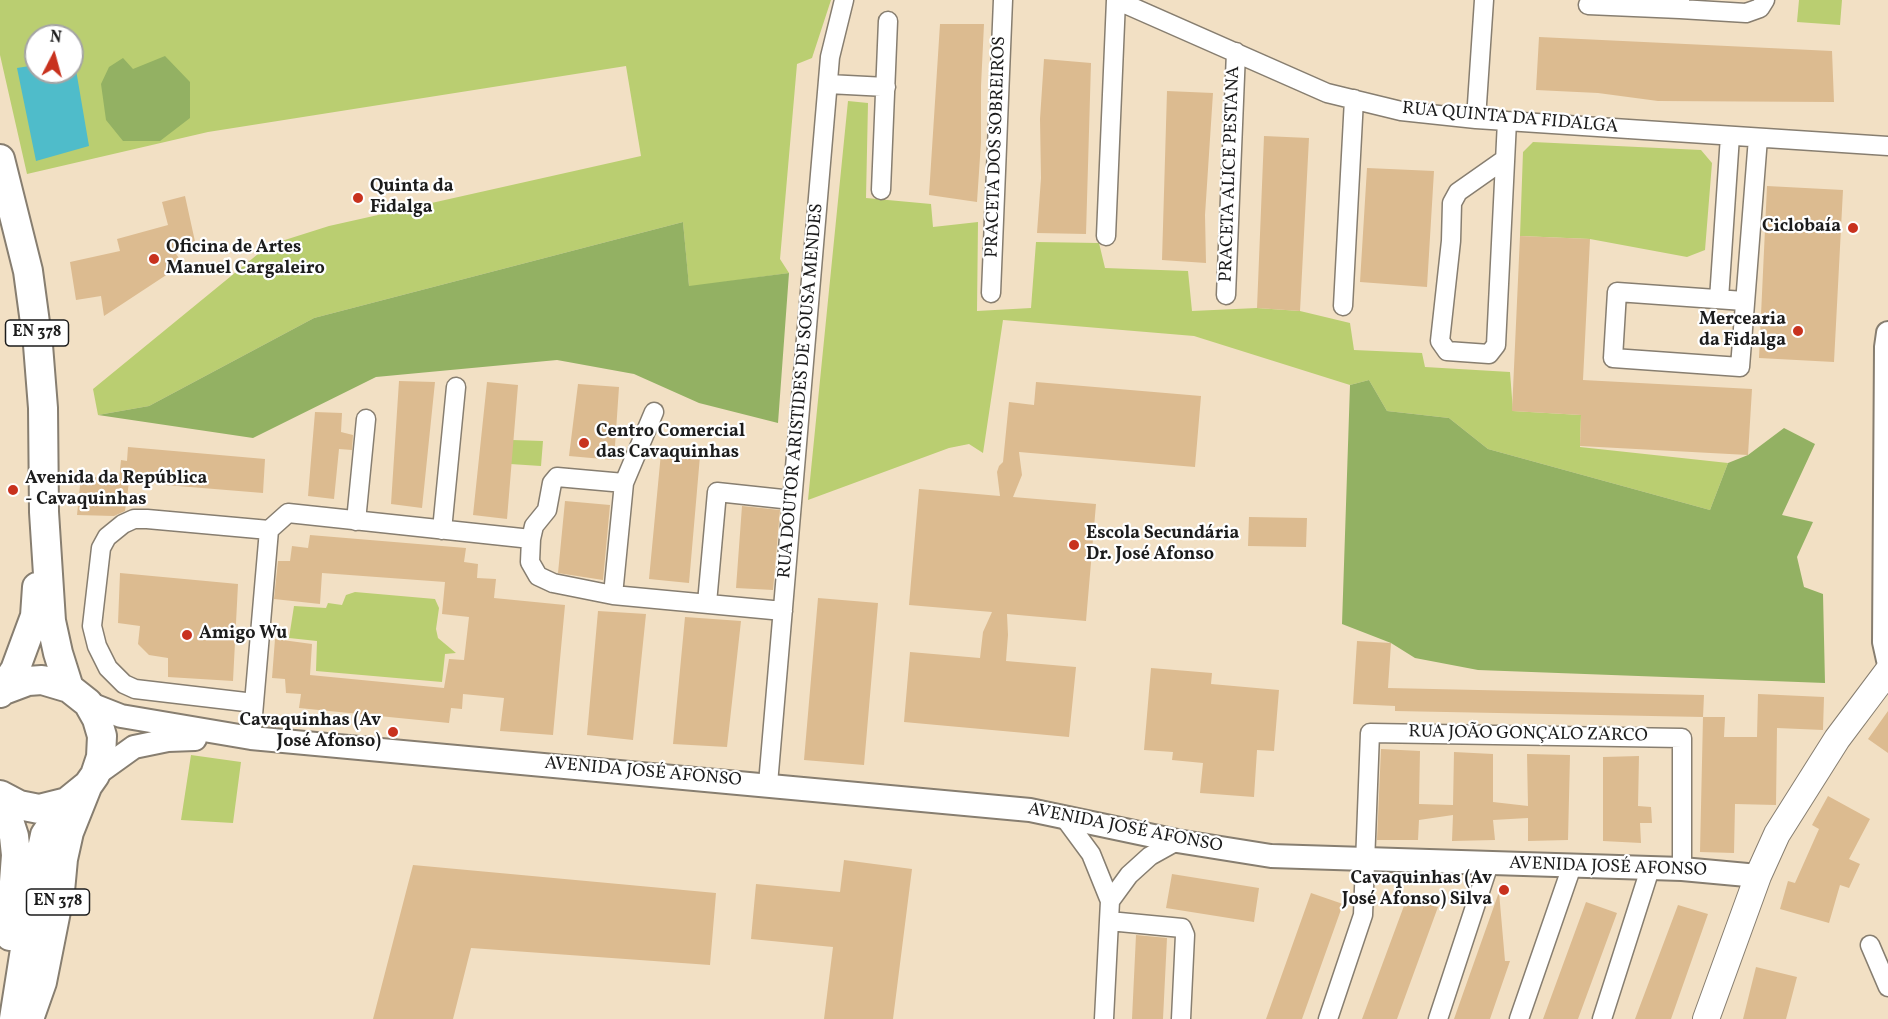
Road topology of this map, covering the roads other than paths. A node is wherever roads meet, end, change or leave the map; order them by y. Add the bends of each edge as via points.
1 (1003, 0) edge
2 (1116, 0) edge
3 (1484, 0) edge
4 (1765, 0) edge
5 (846, 1) edge
6 (1680, 4) edge
7 (1588, 5) dead end
8 (888, 21) dead end
9 (1236, 52) junction
10 (828, 84) junction
11 (886, 87) junction
12 (1354, 99) junction
13 (1476, 119) junction
14 (1507, 121) junction
15 (1730, 136) junction
16 (1758, 138) junction
17 (1888, 146) edge
18 (0, 159) edge
19 (1505, 159) junction
20 (881, 190) dead end
21 (1106, 236) dead end
22 (991, 293) dead end
23 (1226, 295) dead end
24 (1719, 299) junction
25 (1744, 301) junction
26 (1343, 306) dead end
27 (1888, 333) edge
28 (456, 387) dead end
29 (654, 412) dead end
30 (366, 419) dead end
31 (624, 483) junction
32 (792, 500) junction
33 (44, 512) junction
34 (356, 521) junction
35 (269, 530) junction
36 (442, 530) junction
37 (531, 539) junction
38 (613, 595) junction
39 (707, 603) junction
40 (783, 611) junction
41 (1888, 660) edge
42 (1888, 671) edge
43 (2, 692) edge
44 (79, 696) junction
45 (254, 703) junction
46 (251, 738) junction
47 (768, 784) junction
48 (83, 787) junction
49 (0, 796) edge
50 (1063, 816) junction
51 (1177, 841) junction
52 (1366, 860) junction
53 (1490, 864) junction
54 (1572, 866) junction
55 (1650, 869) junction
56 (1682, 870) junction
57 (1758, 876) junction
58 (1110, 901) junction
59 (1109, 921) junction
60 (1870, 945) dead end
61 (1888, 987) edge
62 (7, 1019) edge
63 (14, 1019) edge
64 (29, 1019) edge
65 (1104, 1019) edge
66 (1181, 1019) edge
67 (1328, 1019) edge
68 (1438, 1019) edge
69 (1519, 1019) edge
70 (1602, 1019) edge
71 (1707, 1019) edge

1 - 22 street, PRACETA DOS SOBREIROS
2 - 9 street, RUA QUINTA DA FIDALGA
2 - 21 street
3 - 13 street
4 - 6 street via 1760,8 1746,13
5 - 10 street, RUA DOUTOR ARISTIDES DE SOUSA MENDES via 830,57
6 - 7 street
8 - 11 street
9 - 12 street, RUA QUINTA DA FIDALGA via 1327,93
9 - 23 street, PRACETA ALICE PESTANA
10 - 11 street
10 - 32 street, RUA DOUTOR ARISTIDES DE SOUSA MENDES
11 - 20 street
12 - 13 street, RUA QUINTA DA FIDALGA via 1401,111
12 - 26 street
13 - 14 street, RUA QUINTA DA FIDALGA
14 - 15 street, RUA QUINTA DA FIDALGA
14 - 19 street
15 - 16 street, RUA QUINTA DA FIDALGA
15 - 24 street
16 - 17 street, RUA QUINTA DA FIDALGA
16 - 25 street
18 - 33 main road, EN 378 via 28,272 39,345 44,408
19 - 19 street via 1496,345 1489,354 1447,351 1440,341 1452,203 1458,192
24 - 25 street
24 - 25 street via 1617,292 1613,358 1740,367
27 - 41 street via 1884,631
28 - 36 street
29 - 31 street
30 - 34 street
31 - 37 street via 557,477 552,483 547,510 534,526
31 - 38 street
32 - 39 street via 717,492
32 - 40 street, RUA DOUTOR ARISTIDES DE SOUSA MENDES
33 - 43 main road, EN 378 via 35,616 15,670
33 - 44 main road, EN 378 via 51,621 58,653
34 - 35 street via 288,513
34 - 36 street
35 - 45 street
35 - 45 street via 147,519 123,524 100,548 92,626 108,668 124,684 135,689
36 - 37 street
37 - 38 street via 530,562 538,576 553,583
38 - 39 street
39 - 40 street
40 - 47 street, RUA DOUTOR ARISTIDES DE SOUSA MENDES
42 - 57 main road via 1800,796
43 - 44 main road, EN 378 via 28,681 42,680
44 - 46 street, AVENIDA JOSÉ AFONSO via 121,716
44 - 48 main road, EN 378 via 98,719 102,736 100,757
45 - 46 street
46 - 47 street, AVENIDA JOSÉ AFONSO
46 - 48 street, AVENIDA JOSÉ AFONSO via 168,740 134,747
47 - 50 street, AVENIDA JOSÉ AFONSO
48 - 49 main road, EN 378 via 39,808 19,805
48 - 63 main road, EN 378 via 45,835
48 - 64 main road, EN 378 via 63,859 42,982
49 - 62 main road, EN 378 via 14,836 16,861
50 - 51 street, AVENIDA JOSÉ AFONSO
50 - 58 street via 1091,854
51 - 52 street, AVENIDA JOSÉ AFONSO via 1271,856
51 - 58 street via 1150,856 1129,875
52 - 53 street, AVENIDA JOSÉ AFONSO
52 - 56 street, RUA JOÃO GONÇALO ZARCO via 1370,733 1682,738
52 - 67 street via 1363,915
53 - 54 street, AVENIDA JOSÉ AFONSO
53 - 68 street
54 - 55 street, AVENIDA JOSÉ AFONSO
54 - 69 street
55 - 56 street, AVENIDA JOSÉ AFONSO
55 - 70 street
56 - 57 street, AVENIDA JOSÉ AFONSO
57 - 71 main road
58 - 59 street
59 - 65 street
59 - 66 street via 1182,928 1185,935
60 - 61 street

